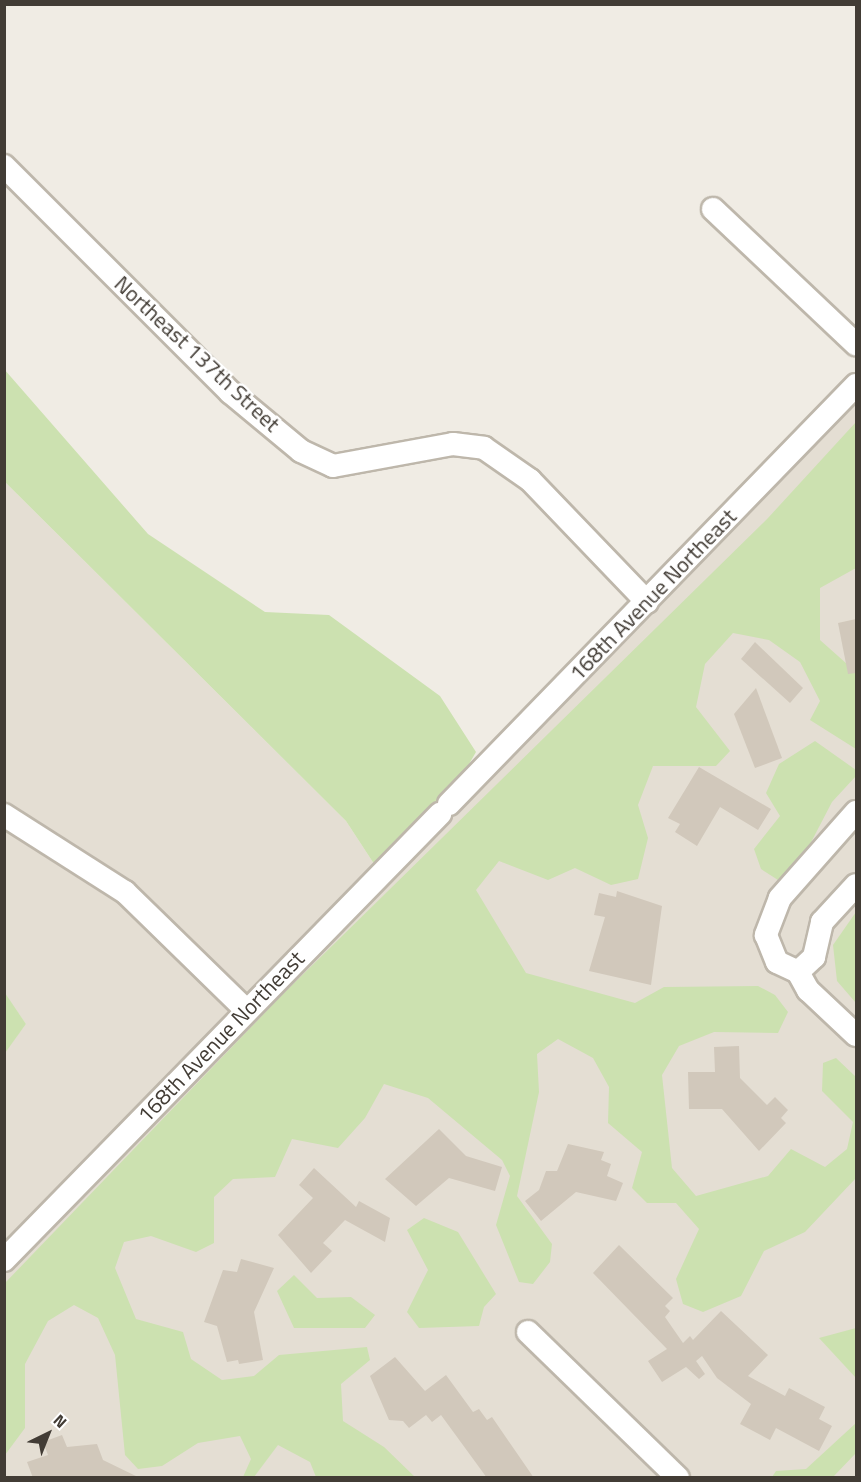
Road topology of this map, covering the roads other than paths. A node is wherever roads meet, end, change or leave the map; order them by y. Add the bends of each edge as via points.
1 (4, 166) edge
2 (713, 209) dead end
3 (856, 344) edge
4 (856, 385) edge
5 (647, 602) junction
6 (856, 812) edge
7 (4, 815) edge
8 (856, 885) edge
9 (798, 972) junction
10 (247, 1011) junction
11 (856, 1035) edge
12 (4, 1260) edge
13 (528, 1332) dead end
14 (678, 1478) edge

1 - 5 street, Northeast 137th Street via 230,392 301,451 333,466 453,444 484,448 530,480
2 - 3 street
4 - 5 street, 168th Avenue Northeast
5 - 10 street, 168th Avenue Northeast
6 - 9 street via 780,898 766,935 777,962
7 - 10 street via 125,892
8 - 9 street via 822,922 814,957
9 - 11 street via 808,990
10 - 12 street, 168th Avenue Northeast
13 - 14 street

